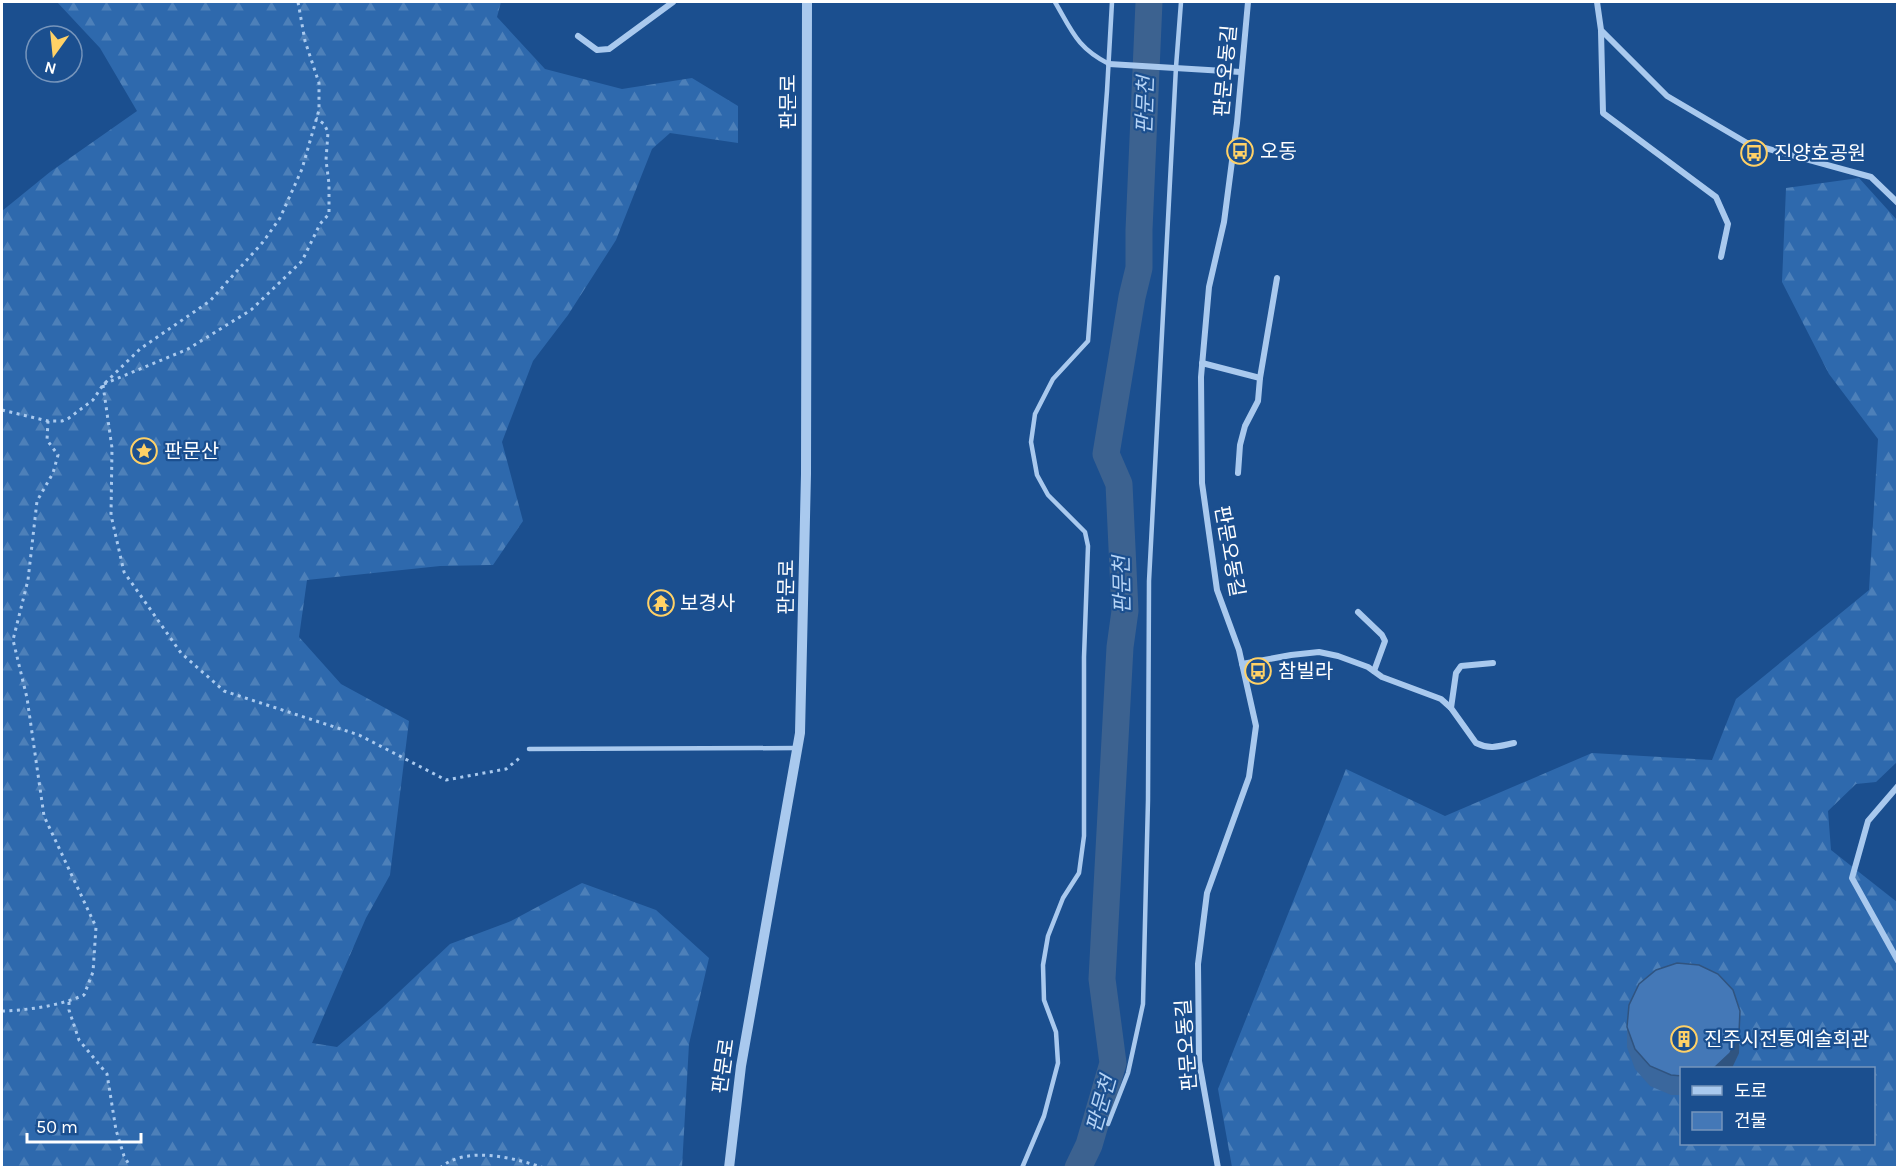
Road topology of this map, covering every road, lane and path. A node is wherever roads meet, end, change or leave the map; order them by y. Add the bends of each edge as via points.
1 (298, 2) edge
2 (673, 2) edge
3 (807, 2) edge
4 (1055, 2) edge
5 (1113, 2) edge
6 (1181, 2) edge
7 (1248, 2) edge
8 (1598, 2) edge
9 (1601, 30) junction
10 (578, 36) dead end
11 (1109, 64) junction
12 (1176, 67) junction
13 (1241, 72) junction
14 (316, 118) junction
15 (1898, 203) edge
16 (1721, 257) dead end
17 (1277, 278) dead end
18 (1202, 363) junction
19 (1260, 378) junction
20 (103, 385) junction
21 (2, 410) edge
22 (48, 421) junction
23 (1238, 473) dead end
24 (1358, 612) dead end
25 (1493, 663) dead end
26 (1242, 664) junction
27 (1374, 671) junction
28 (1451, 708) junction
29 (1514, 743) dead end
30 (797, 748) junction
31 (530, 749) joint
32 (1898, 786) edge
33 (1898, 961) edge
34 (69, 1002) junction
35 (2, 1011) edge
36 (1108, 1124) dead end
37 (131, 1167) edge
38 (440, 1167) edge
39 (544, 1167) edge
40 (729, 1167) edge
41 (1022, 1167) edge
42 (1218, 1167) edge

1 - 14 path via 305,41 319,82
2 - 10 street via 609,49 597,50
3 - 30 street, 판문로 via 806,474
4 - 11 lane via 1079,44
5 - 11 lane
6 - 12 lane
7 - 13 street, 판문오동길
8 - 9 street
9 - 15 street via 1667,96 1748,143 1871,177
9 - 16 street via 1603,113 1716,197 1728,224
11 - 12 street
11 - 41 lane via 1088,341 1053,379 1035,414 1031,442 1037,475 1048,495 1085,532 1088,546 1084,836 1079,873 1063,898 1048,936 1043,965 1044,1000 1056,1032 1058,1063 1044,1116
12 - 13 street
12 - 36 lane via 1149,581 1143,1004 1128,1072
13 - 18 street, 판문오동길 via 1224,222 1209,287
14 - 20 path via 302,169 280,218 263,242 210,300 140,349
14 - 20 path via 328,132 329,214 302,261 251,310 188,349
17 - 19 street
18 - 19 street
18 - 26 street, 판문오동길 via 1204,495 1217,590
19 - 23 street via 1258,401 1240,445
20 - 22 path via 93,400 69,418
20 - 31 path via 112,448 111,515 124,572 181,653 224,691 359,735 446,780 506,769
21 - 22 path
22 - 34 path via 47,440 58,455 37,501 28,580 13,640 27,698 44,816 96,927 93,972 84,995
24 - 27 street via 1385,641
25 - 28 street via 1461,666 1456,673
26 - 27 street via 1319,652
26 - 42 street, 판문오동길 via 1256,726 1249,777 1207,893 1198,964 1200,1061
27 - 28 street via 1441,699
28 - 29 street via 1476,743 1494,748
30 - 31 lane
30 - 40 street, 판문로 via 741,1066
32 - 33 street via 1868,821 1852,878
34 - 35 path
34 - 37 path via 79,1040 107,1074 116,1130
38 - 39 path via 462,1157 489,1155

